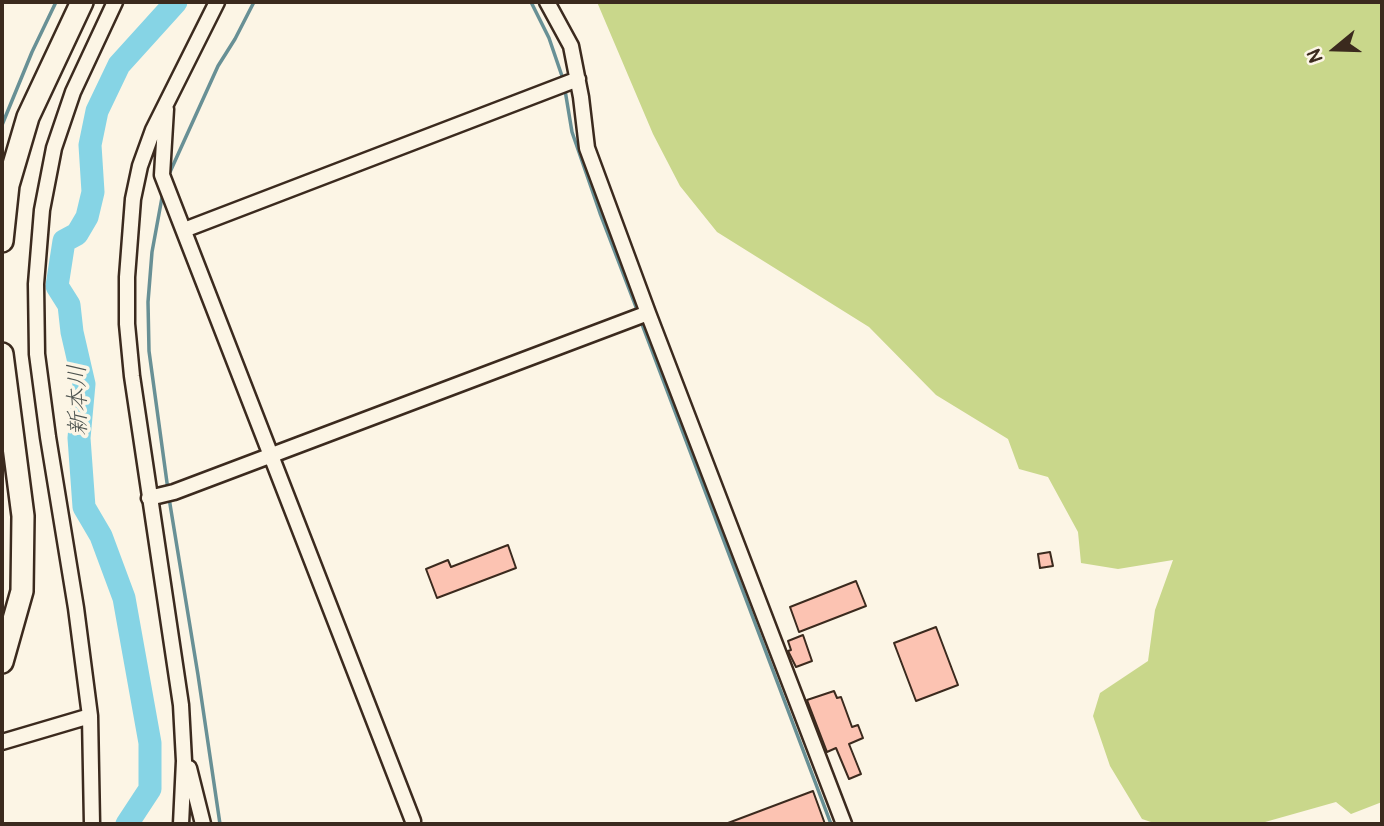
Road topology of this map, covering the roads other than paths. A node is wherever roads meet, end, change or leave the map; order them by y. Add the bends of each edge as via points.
1 (82, 2) edge
2 (115, 2) edge
3 (217, 2) edge
4 (547, 2) edge
5 (579, 79) junction
6 (167, 101) junction
7 (184, 230) junction
8 (2, 240) edge
9 (648, 313) junction
10 (2, 354) edge
11 (271, 456) junction
12 (149, 498) junction
13 (2, 662) edge
14 (90, 716) junction
15 (2, 742) edge
16 (184, 761) junction
17 (412, 821) dead end
18 (92, 824) edge
19 (181, 824) edge
20 (203, 824) edge
21 (844, 824) edge

1 - 8 street via 28,117 8,185
2 - 14 street via 73,92 54,148 42,210 36,284 37,354
3 - 6 street
4 - 5 street via 571,46
5 - 7 street
5 - 9 street via 587,148
6 - 7 street via 162,175
6 - 12 street via 140,166 127,277 132,376
7 - 11 street
9 - 11 street
9 - 21 street
10 - 13 street via 23,516 22,591
11 - 12 street
11 - 17 street
12 - 16 street via 181,705
14 - 15 street
14 - 18 street
16 - 19 street
16 - 20 street

